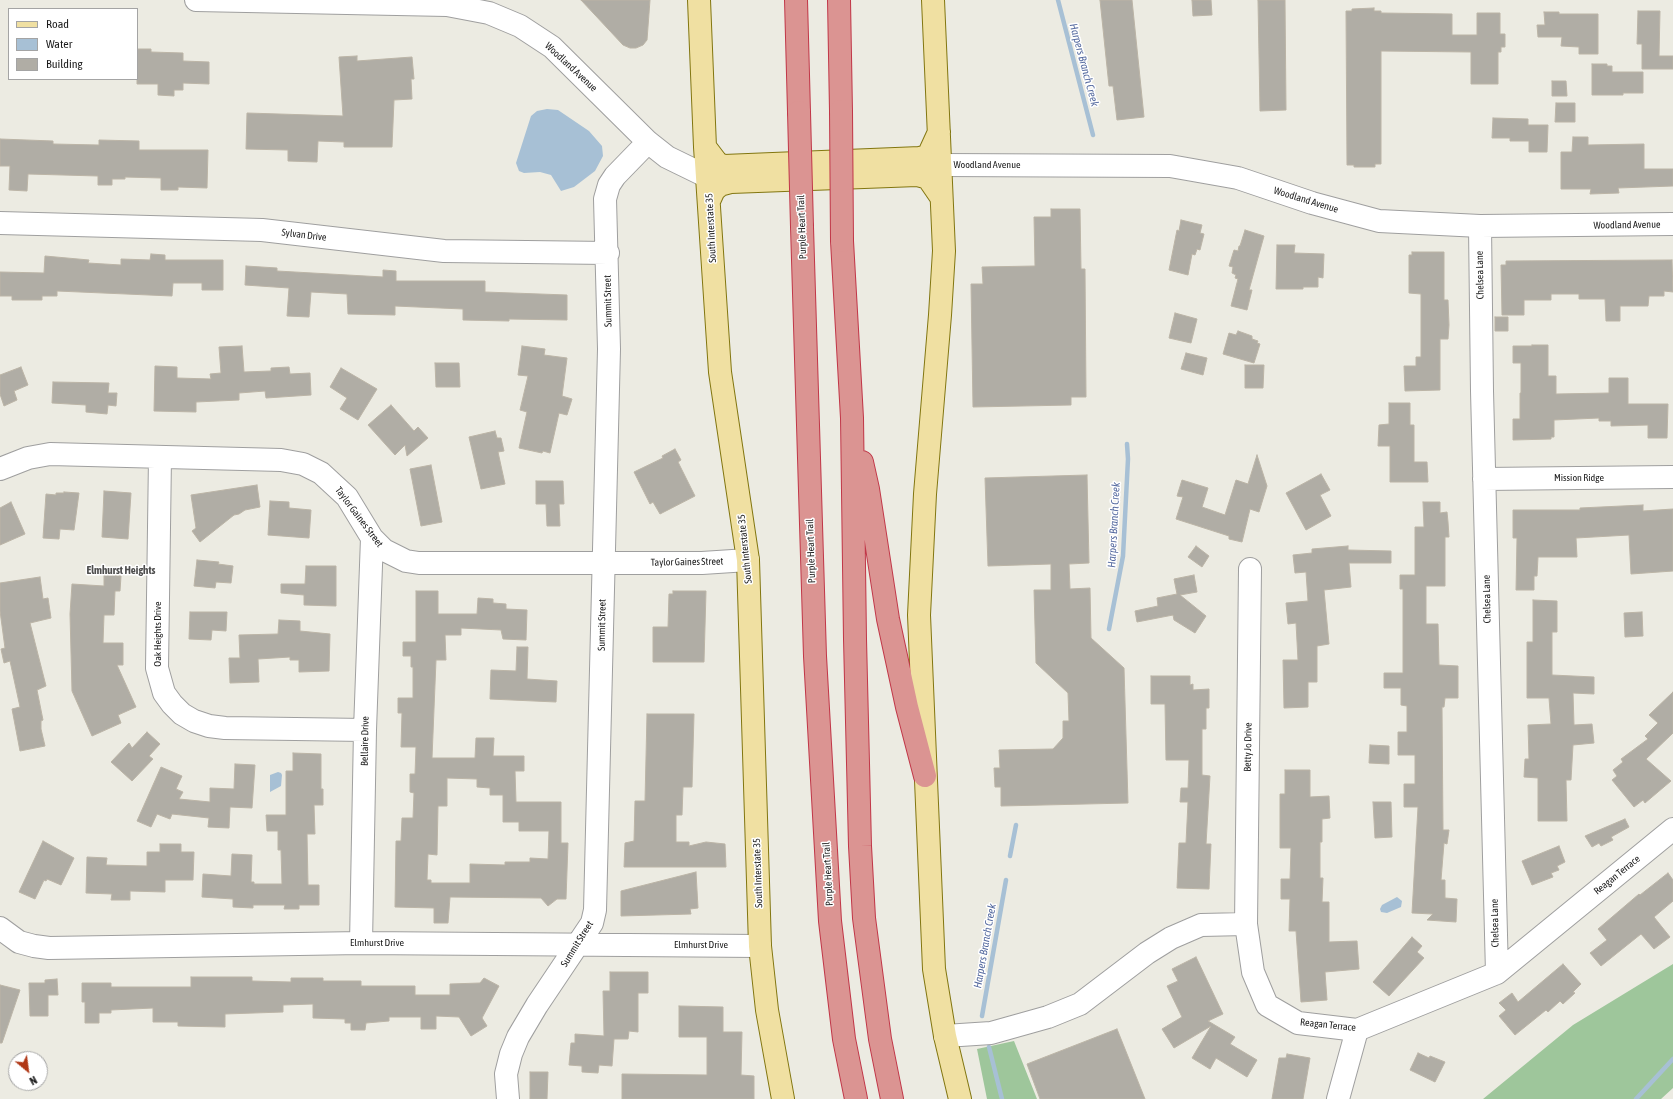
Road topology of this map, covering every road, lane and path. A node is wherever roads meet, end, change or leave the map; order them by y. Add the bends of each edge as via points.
1 (196, 0) edge
2 (699, 0) edge
3 (796, 0) edge
4 (839, 0) edge
5 (933, 0) edge
6 (288, 1) edge
7 (939, 132) junction
8 (648, 142) junction
9 (705, 147) junction
10 (941, 165) junction
11 (708, 177) junction
12 (941, 197) junction
13 (709, 201) junction
14 (0, 223) edge
15 (1673, 224) edge
16 (1480, 226) junction
17 (608, 253) junction
18 (852, 418) junction
19 (160, 457) junction
20 (0, 469) edge
21 (1673, 477) edge
22 (1484, 478) junction
23 (372, 538) junction
24 (748, 560) junction
25 (604, 562) junction
26 (1250, 569) dead end
27 (365, 730) junction
28 (925, 776) junction
29 (1673, 829) edge
30 (1246, 924) junction
31 (0, 928) edge
32 (361, 943) junction
33 (577, 945) junction
34 (760, 946) junction
35 (1497, 973) junction
36 (1357, 1030) junction
37 (945, 1036) junction
38 (508, 1099) edge
39 (783, 1099) edge
40 (856, 1099) edge
41 (892, 1099) edge
42 (960, 1099) edge
43 (1338, 1099) edge

1 - 6 street, Woodland Avenue
2 - 9 main road, South Interstate 35
3 - 40 highway, Purple Heart Trail, bridge via 815,656 830,922 844,1039
4 - 18 highway, bridge via 842,241
5 - 7 main road
6 - 8 street, Woodland Avenue via 447,6 503,18 552,47
7 - 9 main road via 928,156 920,158 724,166 718,164
7 - 10 main road
8 - 11 street, Woodland Avenue via 667,157
8 - 17 street, Summit Street via 609,185 605,199
9 - 11 main road, South Interstate 35
10 - 12 main road
10 - 16 street, Woodland Avenue via 1170,166 1238,178 1312,203 1379,220
11 - 13 main road, South Interstate 35
12 - 13 main road via 928,178 917,175 731,182 714,190
12 - 28 main road via 944,251 925,494 920,616
13 - 24 main road, South Interstate 35 via 720,372
14 - 17 street, Sylvan Drive via 262,230 444,251
15 - 16 street, Woodland Avenue
16 - 22 street, Chelsea Lane
17 - 25 street, Summit Street via 609,349
18 - 28 highway via 868,489 888,619
18 - 41 highway via 855,639 863,902 880,1039
19 - 20 street, Taylor Gaines Street via 50,454 28,458
19 - 23 street, Taylor Gaines Street via 281,460 302,464 321,473 347,497
19 - 27 street, Oak Heights Drive via 156,668 164,692 172,704 188,718 209,726
21 - 22 street, Mission Ridge
22 - 35 street, Chelsea Lane
23 - 25 street, Taylor Gaines Street via 395,557 419,563
23 - 27 street, Bellaire Drive
24 - 25 street, Taylor Gaines Street via 702,563
24 - 34 main road, South Interstate 35
25 - 33 street, Summit Street via 596,902 592,923
26 - 30 street, Betty Jo Drive
27 - 32 street, Bellaire Drive
28 - 37 main road via 934,969
29 - 35 street, Reagan Terrace
30 - 36 street, Reagan Terrace via 1253,972 1267,1005 1298,1023
30 - 37 street via 1201,926 1171,938 1146,953 1080,1004 1048,1017 991,1033
31 - 32 street, Elmhurst Drive via 19,942 49,948
32 - 33 street, Elmhurst Drive
33 - 34 street, Elmhurst Drive
33 - 38 street, Summit Street via 518,1038 506,1074
34 - 39 main road, South Interstate 35 via 767,1010
35 - 36 street, Reagan Terrace
36 - 43 street
37 - 42 main road

